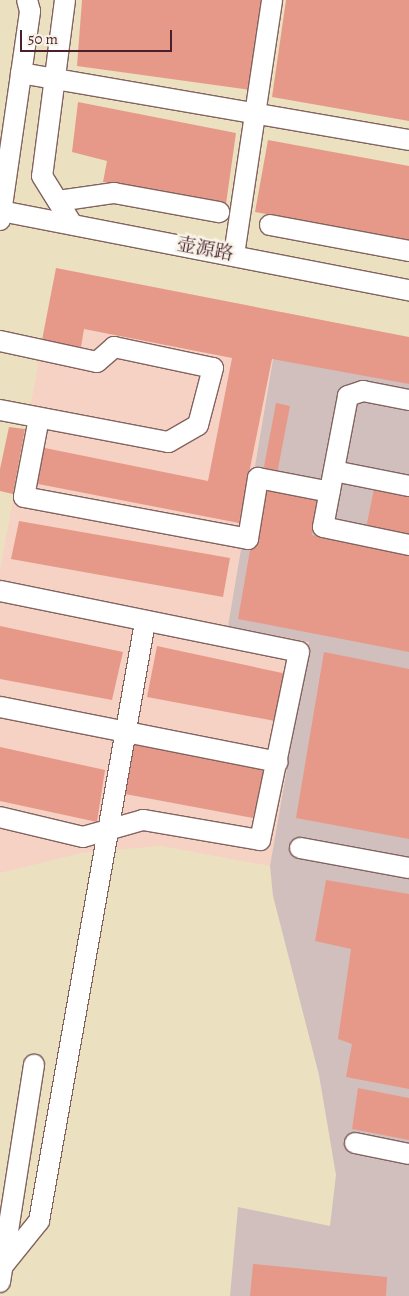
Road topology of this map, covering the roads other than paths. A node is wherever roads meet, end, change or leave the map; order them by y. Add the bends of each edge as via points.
1 (27, 0) edge
2 (65, 0) edge
3 (272, 0) edge
4 (21, 73) junction
5 (55, 79) junction
6 (255, 114) junction
7 (409, 140) edge
8 (58, 201) junction
9 (219, 212) dead end
10 (1, 215) edge
11 (72, 224) junction
12 (270, 224) dead end
13 (409, 250) edge
14 (234, 255) junction
15 (409, 290) edge
16 (0, 342) edge
17 (409, 400) edge
18 (0, 410) edge
19 (39, 418) junction
20 (334, 471) junction
21 (409, 486) edge
22 (330, 492) junction
23 (409, 544) edge
24 (0, 591) edge
25 (145, 622) junction
26 (0, 707) edge
27 (126, 731) junction
28 (278, 762) junction
29 (0, 816) edge
30 (108, 830) junction
31 (300, 848) dead end
32 (409, 868) edge
33 (34, 1065) dead end
34 (355, 1143) dead end
35 (409, 1154) edge
36 (1, 1275) edge

1 - 4 street via 30,11
2 - 5 street
3 - 6 street
4 - 5 street
4 - 10 street
5 - 6 street
5 - 8 street via 42,176
6 - 7 street
6 - 14 street
8 - 9 street via 114,193
8 - 11 street
10 - 11 street, 壶源路
11 - 14 street, 壶源路
12 - 13 street
14 - 15 street, 壶源路
16 - 19 street via 98,362 114,347 213,368 198,425 168,442
17 - 20 street via 363,391 348,396
18 - 19 street
19 - 22 street via 24,497 248,539 258,478
20 - 21 street
20 - 22 street
22 - 23 street via 323,527
24 - 25 street
25 - 27 street
25 - 28 street via 299,652
26 - 27 street
27 - 28 street
27 - 30 street
28 - 30 street via 260,840 143,820
29 - 30 street via 84,837
30 - 36 street via 39,1221
31 - 32 street
33 - 36 street
34 - 35 street

